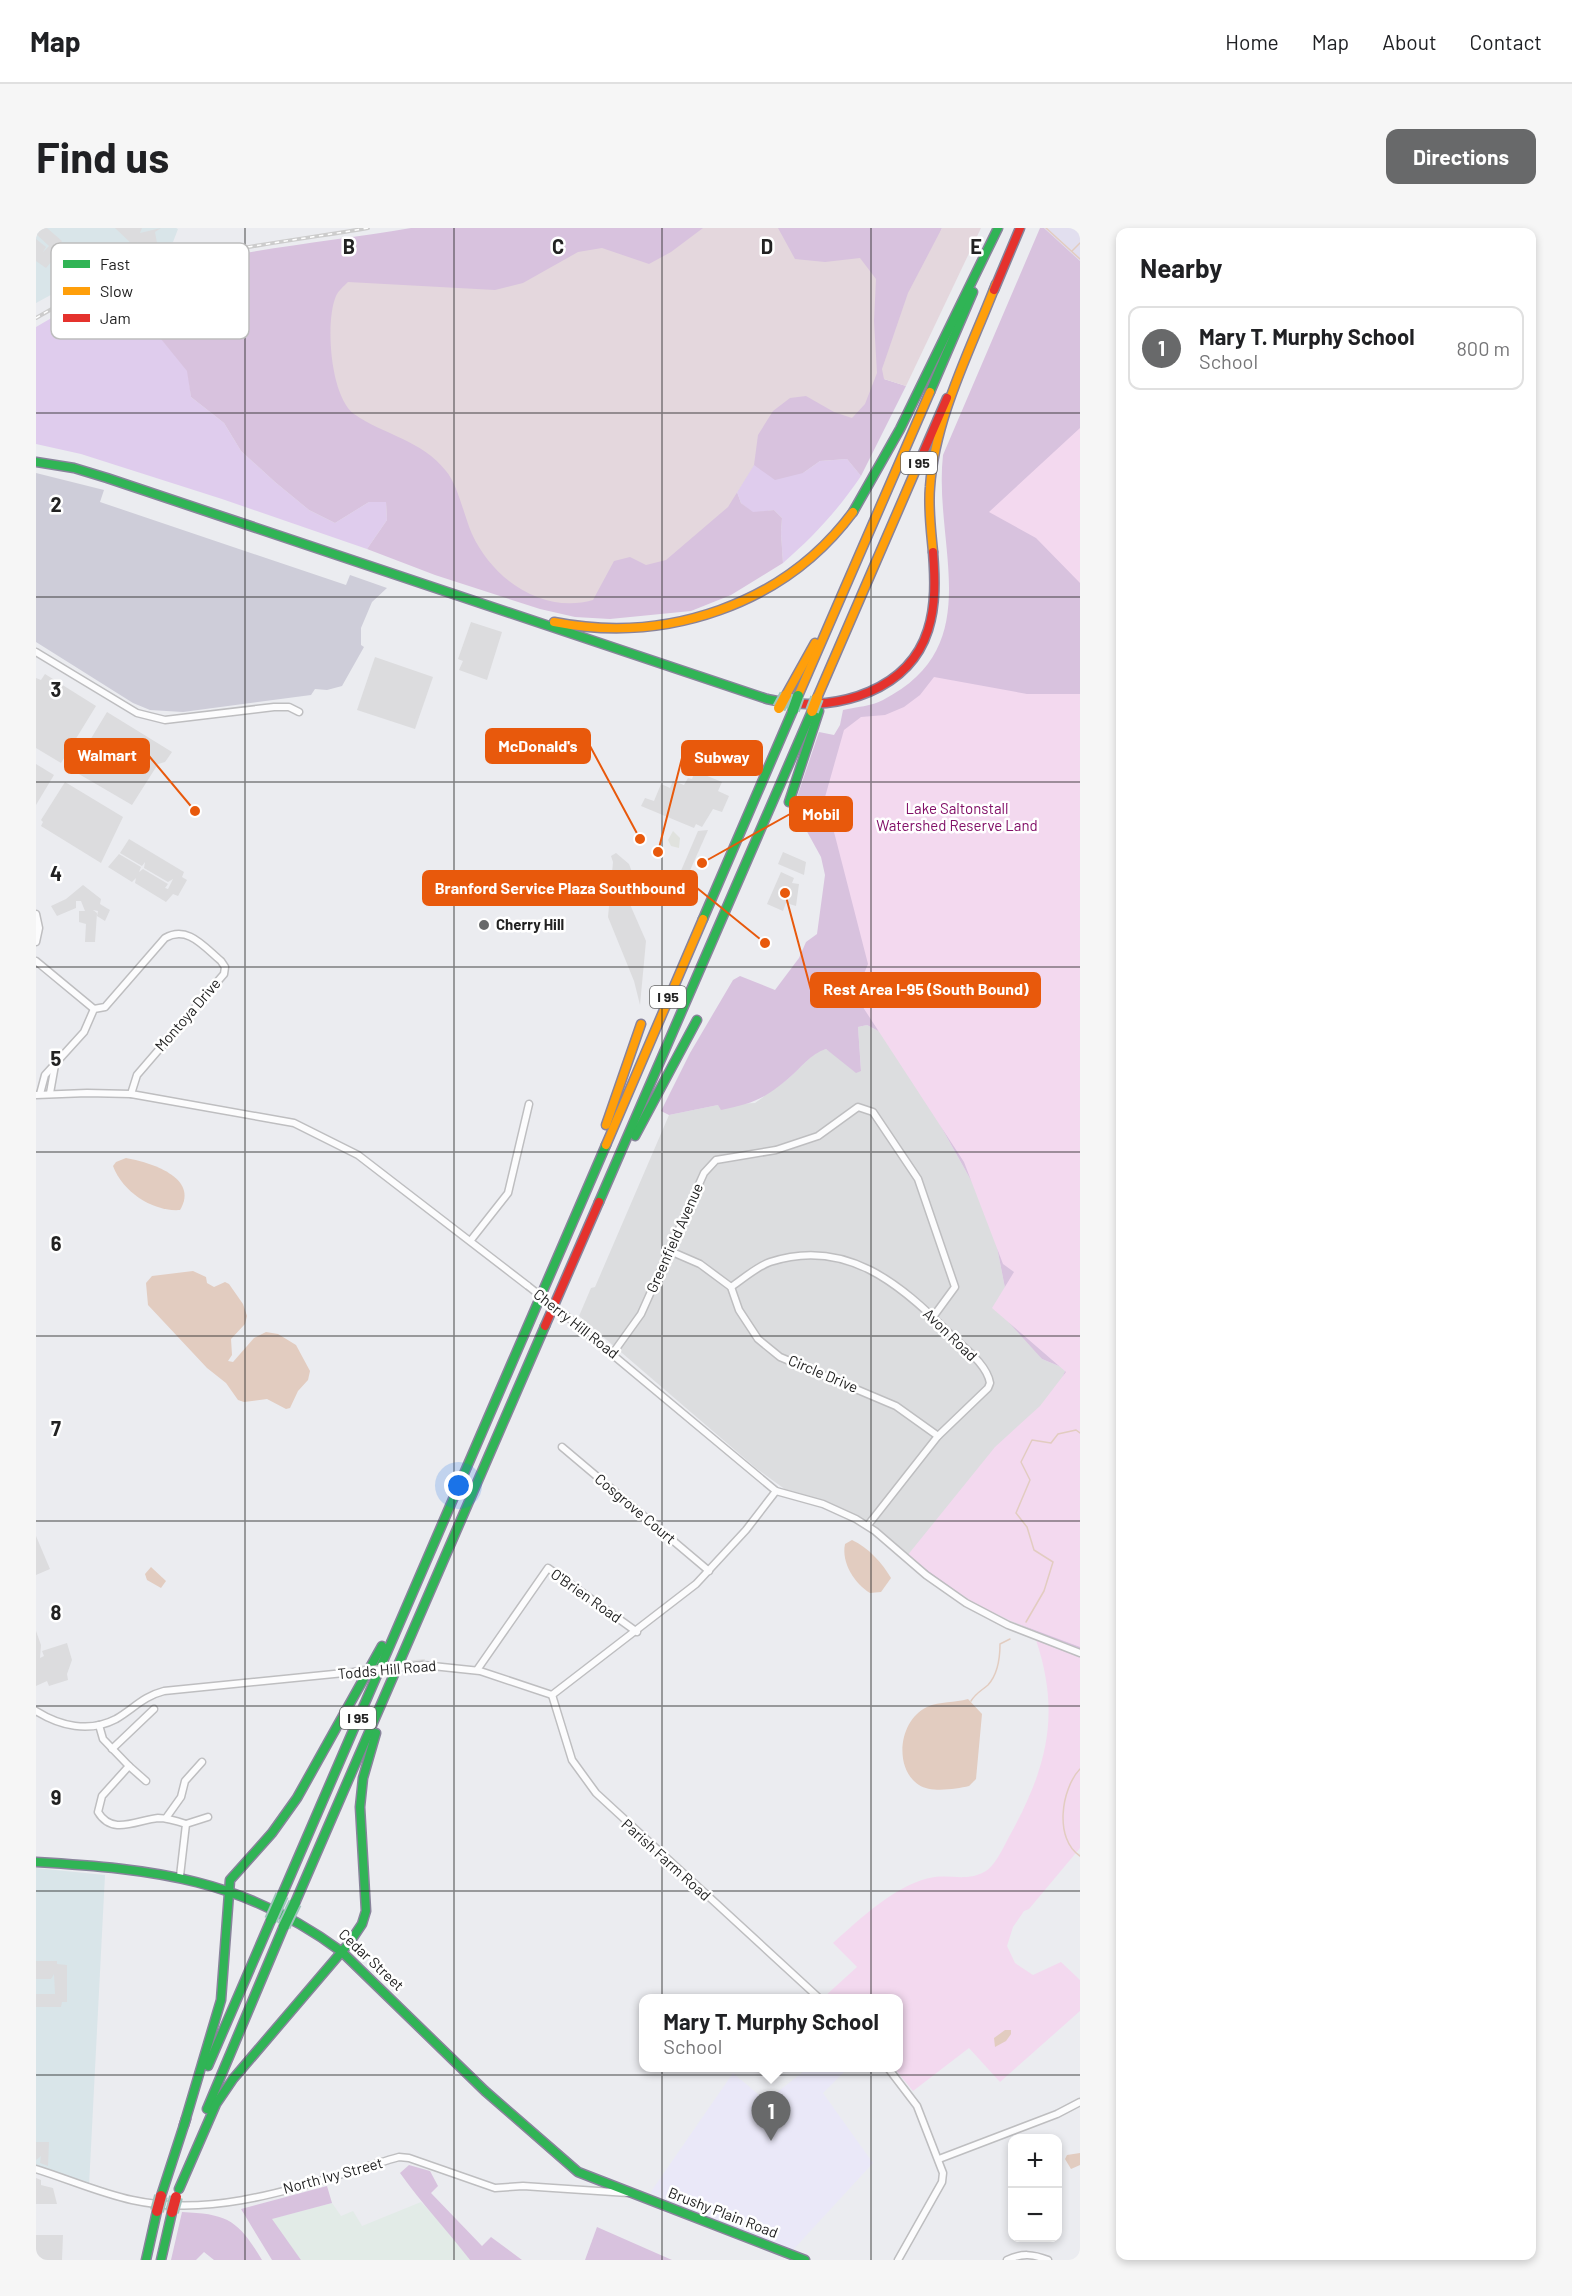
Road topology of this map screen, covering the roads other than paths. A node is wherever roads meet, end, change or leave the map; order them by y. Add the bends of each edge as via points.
1 (1000, 228) edge
2 (1020, 228) edge
3 (996, 284) junction
4 (36, 457) edge
5 (36, 462) edge
6 (834, 615) junction
7 (36, 652) edge
8 (780, 708) dead end
9 (815, 711) junction
10 (299, 712) dead end
11 (789, 802) dead end
12 (36, 914) edge
13 (36, 942) edge
14 (36, 960) edge
15 (94, 1009) junction
16 (697, 1020) dead end
17 (641, 1024) dead end
18 (55, 1065) junction
19 (50, 1093) junction
20 (130, 1094) junction
21 (38, 1095) edge
22 (529, 1104) dead end
23 (608, 1182) junction
24 (471, 1240) junction
25 (670, 1251) junction
26 (544, 1285) junction
27 (730, 1287) junction
28 (933, 1317) junction
29 (613, 1353) junction
30 (938, 1436) junction
31 (562, 1447) dead end
32 (776, 1491) junction
33 (868, 1525) junction
34 (434, 1540) junction
35 (709, 1571) junction
36 (423, 1610) junction
37 (637, 1632) junction
38 (1080, 1653) edge
39 (477, 1670) junction
40 (552, 1695) junction
41 (154, 1709) dead end
42 (36, 1711) edge
43 (99, 1725) junction
44 (112, 1749) junction
45 (202, 1762) dead end
46 (129, 1766) junction
47 (146, 1781) dead end
48 (208, 1817) dead end
49 (166, 1818) junction
50 (186, 1824) junction
51 (36, 1862) edge
52 (180, 1876) junction
53 (227, 1890) junction
54 (342, 1952) junction
55 (815, 1994) edge
56 (892, 2072) edge
57 (1080, 2102) edge
58 (183, 2125) junction
59 (939, 2159) junction
60 (36, 2169) edge
61 (178, 2193) junction
62 (630, 2193) junction
63 (146, 2260) edge
64 (161, 2260) edge
65 (805, 2260) edge
66 (898, 2260) edge
67 (1007, 2260) edge
68 (1048, 2260) edge

1 - 4 main road via 878,475 852,517 827,546 790,576 745,601 690,620 624,628 561,624 109,473
1 - 6 main road, I 95
2 - 3 main road, I 95
3 - 5 main road via 934,462 928,505 935,598 929,628 914,658 891,681 870,694 837,703 796,705 759,697 107,478
3 - 9 main road, I 95, bridge
6 - 8 main road, bridge
6 - 26 main road, I 95, bridge
7 - 10 street via 137,713 153,718 165,720 274,707
9 - 11 main road
9 - 23 main road, I 95
12 - 13 street
14 - 15 street
15 - 18 street via 84,1032
15 - 20 street, Montoya Drive via 105,1007 165,938 173,934 193,937 225,967 224,974 137,1075
16 - 23 main road
17 - 26 main road
18 - 19 street
18 - 21 street via 45,1075
19 - 20 street, Cherry Hill Road
19 - 21 street, Cherry Hill Road
20 - 24 street, Cherry Hill Road via 294,1123 358,1155
22 - 24 street via 508,1193
23 - 36 main road, I 95
24 - 29 street, Cherry Hill Road, bridge
25 - 27 street, Circle Drive via 700,1264
25 - 28 street, Greenfield Avenue via 704,1173 716,1160 776,1150 818,1136 858,1107 873,1112 918,1179 955,1287
25 - 29 street, Greenfield Avenue via 641,1314
26 - 34 main road, I 95
27 - 28 street, Avon Road via 769,1263 810,1256 848,1260 882,1274
27 - 30 street, Circle Drive via 758,1339 780,1356 896,1406
28 - 30 street, Avon Road via 986,1370 990,1383
29 - 32 street, Cherry Hill Road
30 - 33 street, Avon Road
31 - 35 street, Cosgrove Court
32 - 33 street, Cherry Hill Road via 840,1511
32 - 35 street
33 - 38 street, Cherry Hill Road via 914,1567 966,1603 1008,1625
34 - 53 main road via 303,1788 272,1833 233,1873
34 - 58 main road, I 95, bridge
35 - 37 street
36 - 54 main road via 373,1741 363,1778 360,1807 366,1911 358,1931
36 - 61 main road, I 95, bridge via 284,1926 196,2136
37 - 39 street, O'Brien Road via 548,1568
37 - 40 street
39 - 40 street, Todds Hill Road
39 - 43 street, Todds Hill Road, bridge via 423,1665 164,1691
40 - 55 street, Parish Farm Road via 572,1760 596,1793
41 - 44 street
42 - 43 street, Todds Hill Road via 62,1724
43 - 44 street via 103,1739
44 - 46 street
45 - 49 street via 185,1781 176,1806
46 - 47 street
46 - 49 street via 102,1796 98,1804 102,1818 119,1826
48 - 50 street
49 - 50 street
50 - 52 street
51 - 52 main road, Cedar Street via 99,1865
52 - 53 main road, Cedar Street
53 - 54 main road, Cedar Street via 301,1921
53 - 58 main road via 221,2000
54 - 61 main road via 233,2079 216,2104
54 - 62 main road, Cedar Street via 485,2091 578,2172
56 - 59 street via 917,2106
57 - 59 street
58 - 63 main road, I 95, bridge
59 - 66 street via 942,2182
60 - 62 street, North Ivy Street via 132,2200 180,2205 231,2204 399,2157 495,2188 523,2186
61 - 64 main road, I 95, bridge
62 - 65 main road, Brushy Plain Road
67 - 68 street via 1020,2254

